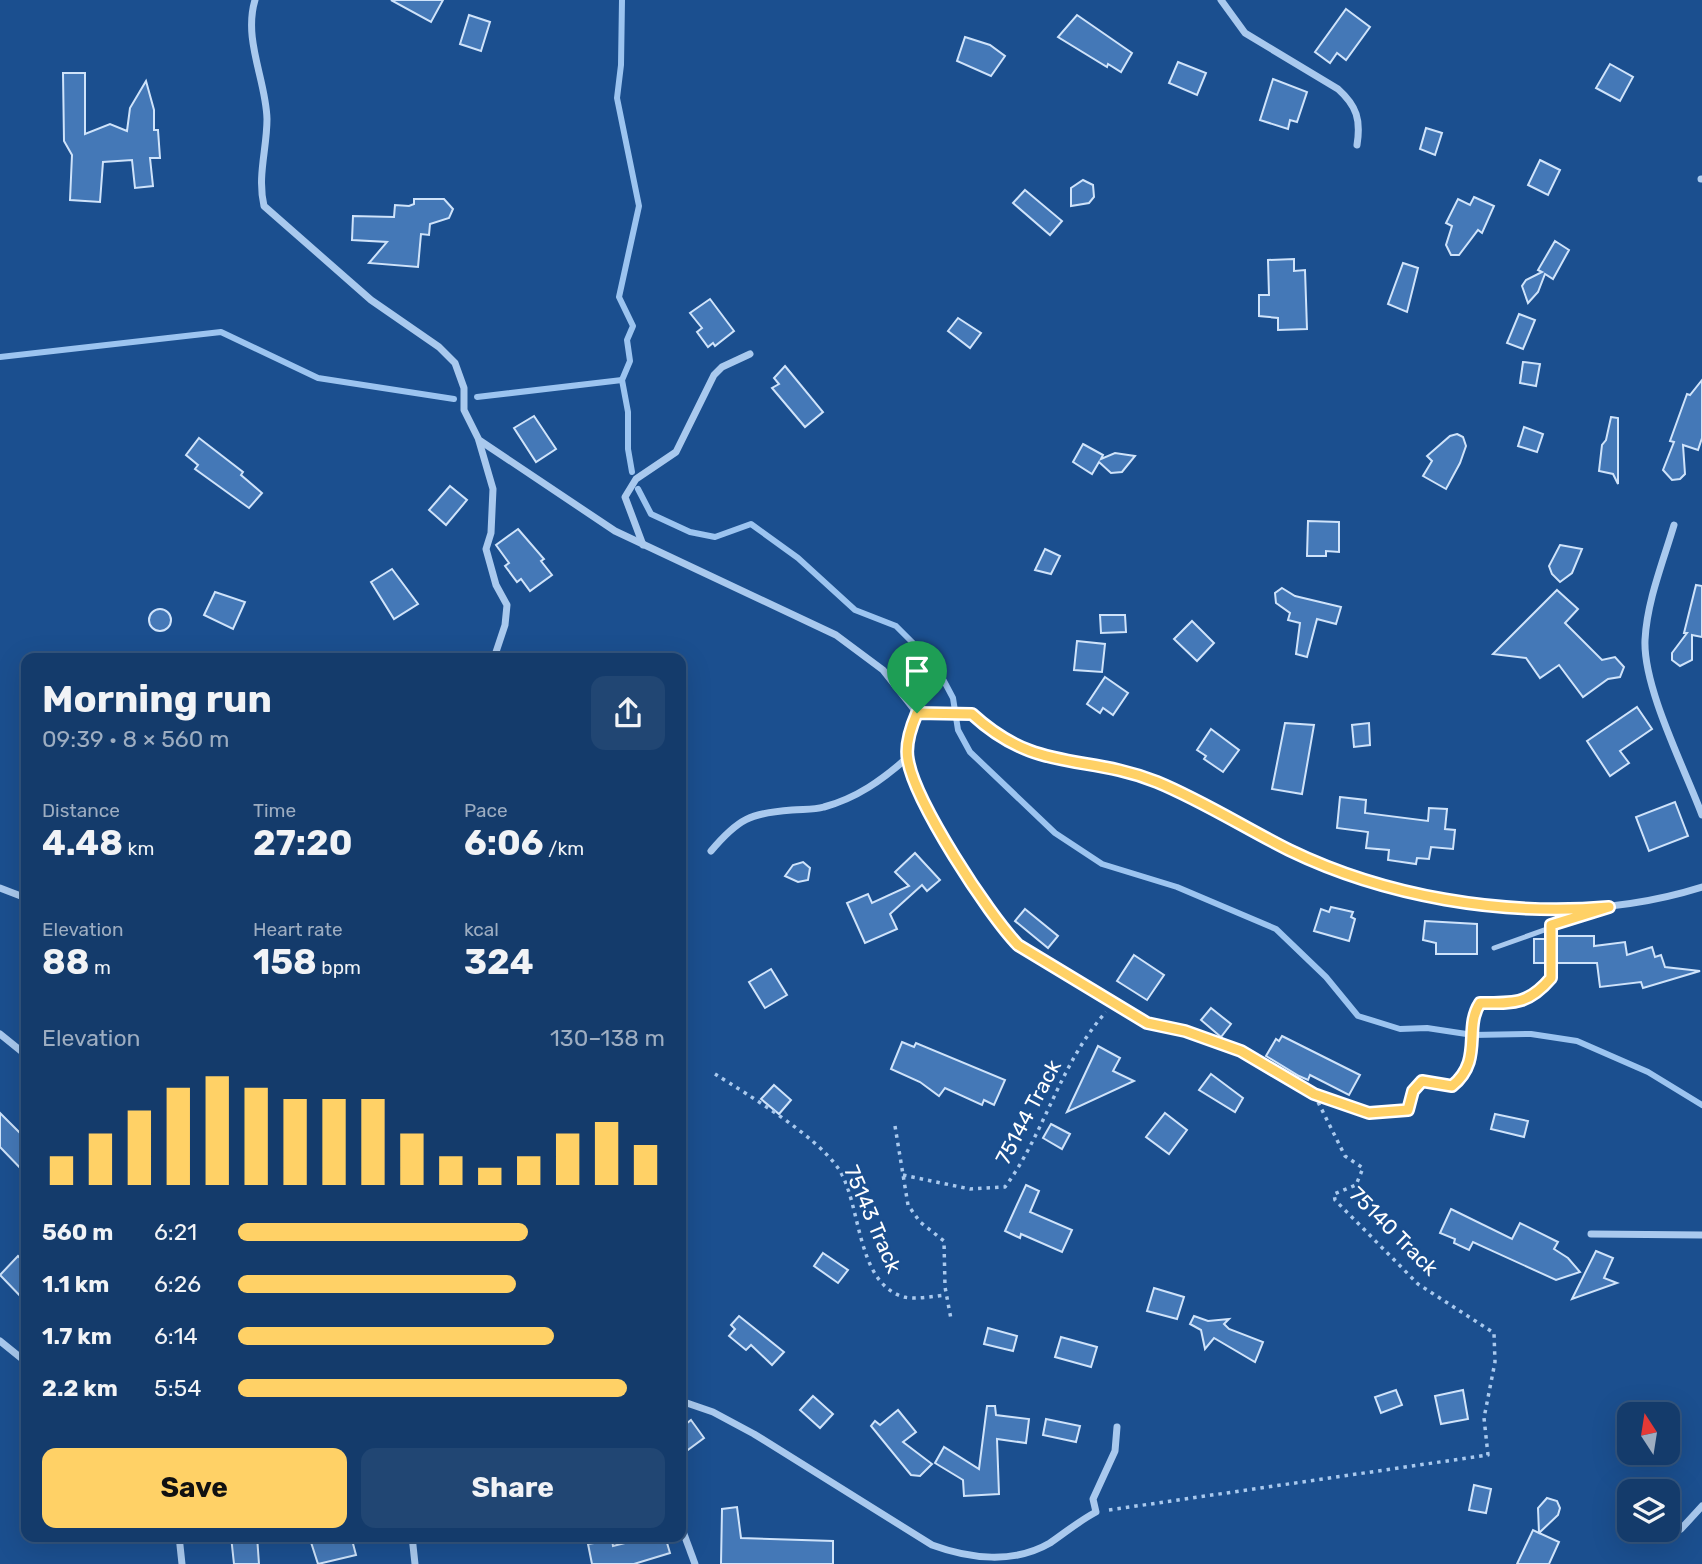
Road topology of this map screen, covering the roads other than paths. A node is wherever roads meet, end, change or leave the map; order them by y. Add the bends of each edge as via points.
1 (255, 0) edge
2 (1221, 0) edge
3 (1357, 145) dead end
4 (750, 354) dead end
5 (479, 440) junction
6 (1674, 525) dead end
7 (643, 546) junction
8 (495, 653) edge
9 (917, 713) junction
10 (907, 758) junction
11 (1702, 815) edge
12 (711, 851) dead end
13 (1702, 887) edge
14 (0, 888) edge
15 (21, 896) edge
16 (1609, 907) junction
17 (1494, 948) dead end
18 (0, 1034) edge
19 (21, 1051) edge
20 (1241, 1051) road end
21 (1591, 1234) dead end
22 (1702, 1235) edge
23 (0, 1341) edge
24 (21, 1358) edge
25 (686, 1403) edge
26 (1116, 1427) dead end
27 (1702, 1506) edge
28 (1682, 1529) dead end
29 (686, 1540) edge
30 (179, 1542) edge
31 (413, 1542) edge
32 (181, 1564) edge
33 (415, 1564) edge
34 (695, 1564) edge

1 - 5 street via 252,36 267,121 260,171 264,206 371,300 455,363 464,388 464,410
2 - 3 street via 1245,33 1351,100 1359,123
4 - 7 street via 714,374 676,452 636,479 625,497
5 - 7 street
5 - 8 street via 494,489 491,533 485,548 507,605
6 - 11 street via 1648,614 1645,650 1654,688
7 - 9 street via 836,635 883,670
9 - 10 street via 909,732
9 - 16 street via 972,714 991,732 1037,756 1156,782 1290,850 1383,885 1481,905
10 - 12 street via 849,799 821,808 751,815 731,827
10 - 20 street via 939,831 1003,930 1035,956 1147,1023
13 - 16 street
14 - 15 street
16 - 17 lane
18 - 19 street
21 - 22 street
23 - 24 street
25 - 26 street via 713,1412 932,1545 960,1556 993,1559 1020,1556 1048,1544 1096,1512 1093,1499 1115,1451
27 - 28 street
29 - 34 street
30 - 32 street
31 - 33 street

